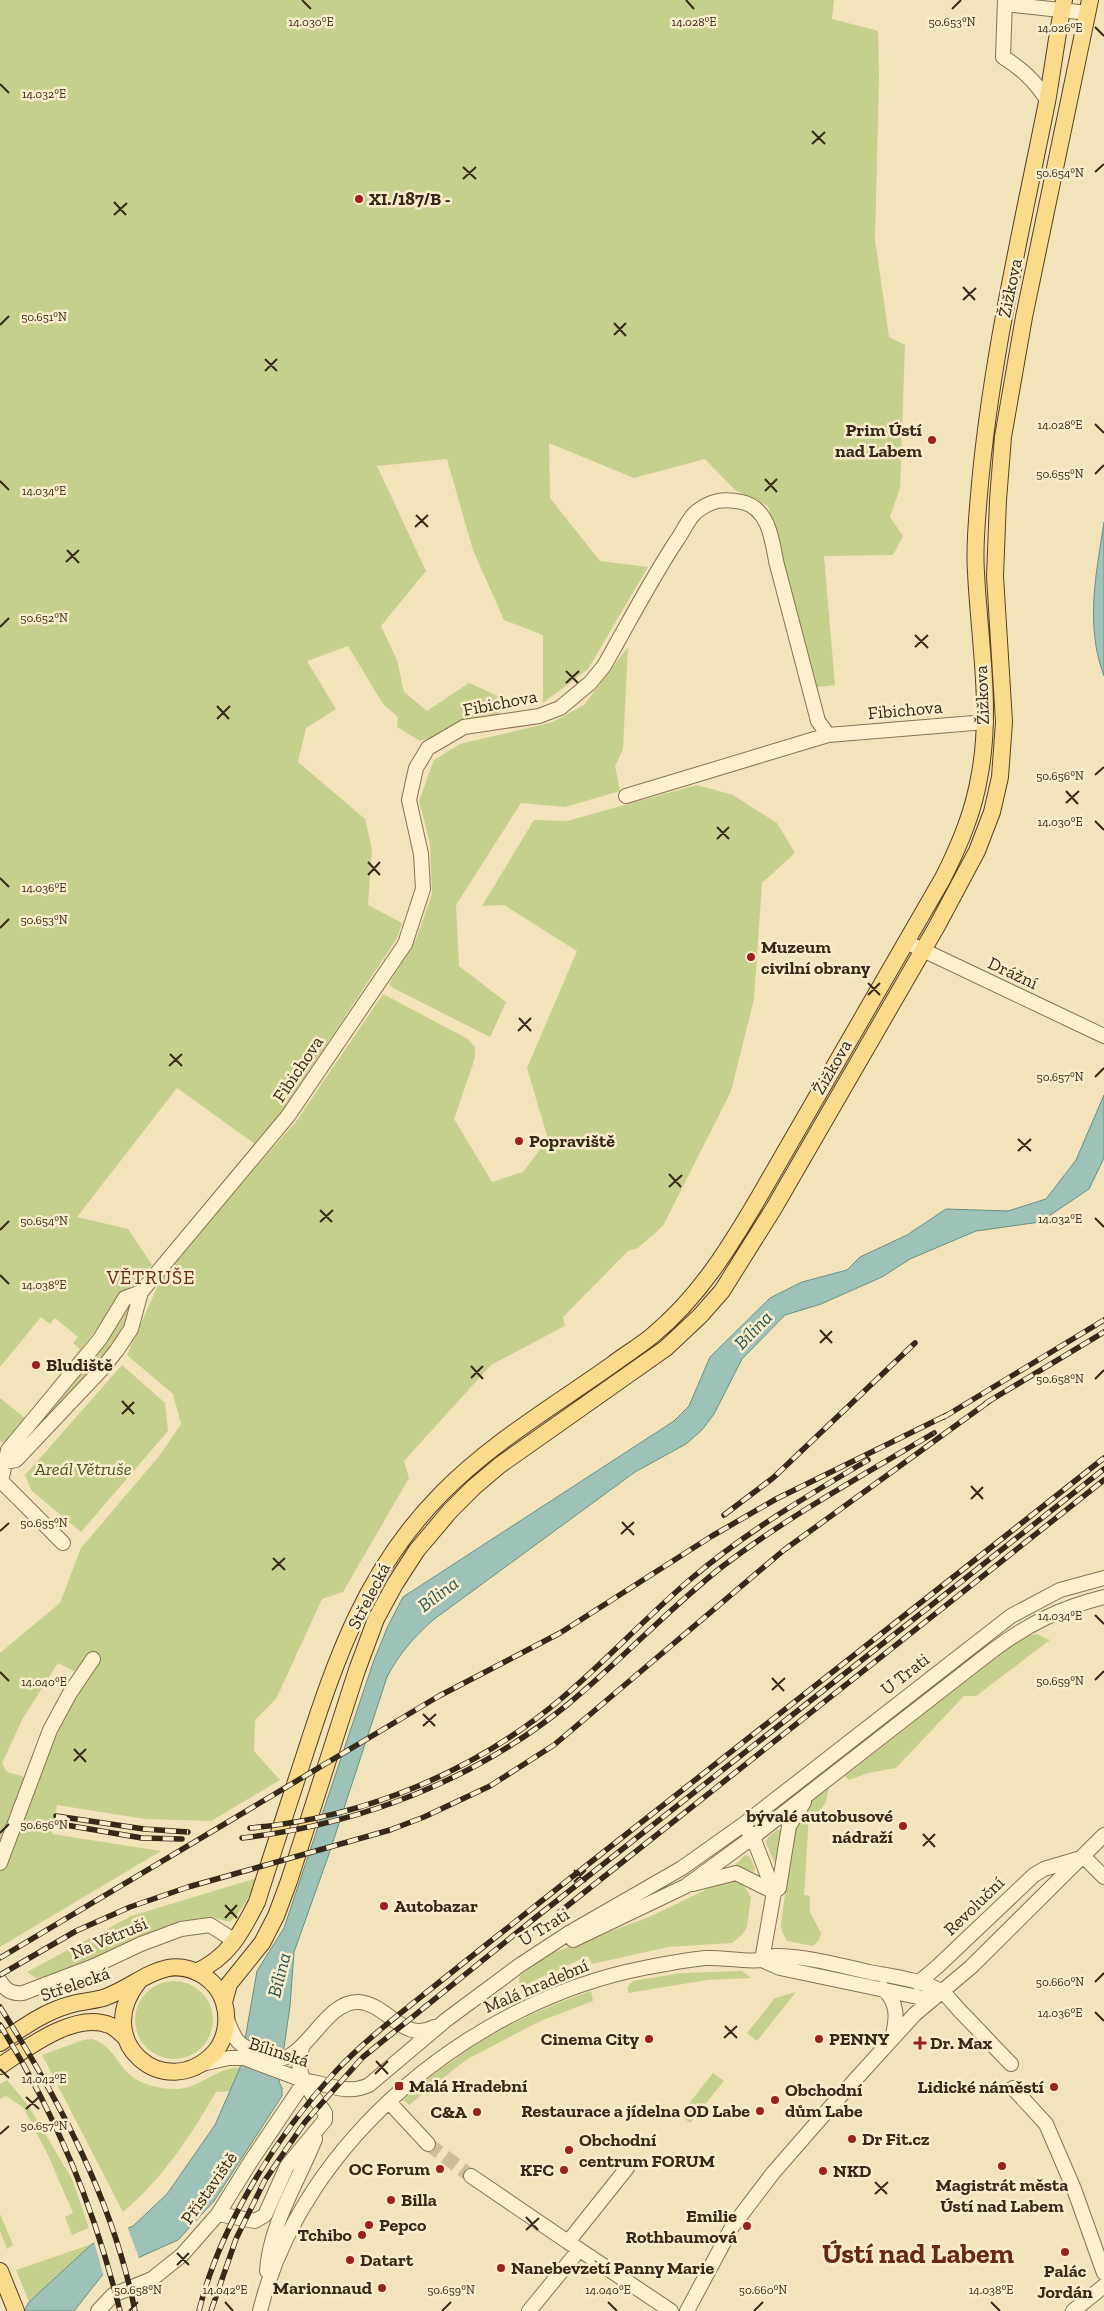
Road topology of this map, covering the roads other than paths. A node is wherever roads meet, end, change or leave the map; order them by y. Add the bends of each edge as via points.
1 (1005, 2) edge
2 (1062, 5) edge
3 (1089, 7) edge
4 (1047, 100) junction
5 (986, 722) junction
6 (828, 735) junction
7 (626, 796) dead end
8 (906, 942) junction
9 (922, 951) junction
10 (1102, 1035) edge
11 (141, 1292) junction
12 (685, 1304) joint
13 (700, 1316) joint
14 (3, 1462) edge
15 (63, 1542) dead end
16 (1104, 1578) edge
17 (1104, 1597) edge
18 (93, 1659) dead end
19 (809, 1794) junction
20 (744, 1824) junction
21 (1104, 1835) edge
22 (753, 1837) junction
23 (1084, 1857) junction
24 (0, 1863) edge
25 (1104, 1876) edge
26 (686, 1886) junction
27 (774, 1892) junction
28 (235, 1941) junction
29 (762, 1960) junction
30 (520, 1965) junction
31 (196, 1972) junction
32 (0, 1981) edge
33 (139, 1981) junction
34 (918, 1983) junction
35 (882, 1988) junction
36 (937, 1996) junction
37 (225, 2009) junction
38 (446, 2020) junction
39 (125, 2037) junction
40 (891, 2041) junction
41 (306, 2042) junction
42 (0, 2043) edge
43 (245, 2053) junction
44 (1011, 2064) dead end
45 (198, 2065) junction
46 (283, 2065) junction
47 (0, 2066) edge
48 (305, 2081) junction
49 (1013, 2088) dead end
50 (347, 2090) joint
51 (389, 2102) junction
52 (322, 2124) junction
53 (428, 2144) tunnel mouth
54 (627, 2168) dead end
55 (471, 2176) tunnel mouth
56 (218, 2214) junction
57 (573, 2246) junction
58 (0, 2271) edge
59 (1104, 2273) edge
60 (266, 2284) junction
61 (1104, 2286) edge
62 (16, 2311) edge
63 (98, 2311) edge
64 (260, 2311) edge
65 (529, 2311) edge
66 (672, 2311) edge
67 (687, 2311) edge
68 (1073, 2311) edge

1 - 2 street
1 - 4 street via 1003,57 1025,72
2 - 3 street
2 - 4 main road, Žižkova
3 - 9 main road, Žižkova via 1024,317 1003,437 995,576 1004,722 1000,776 992,812 977,851
4 - 5 main road, Žižkova via 984,440 975,568
5 - 6 street, Fibichova
5 - 8 main road, Žižkova via 981,771 964,833 943,878
6 - 7 street, Fibichova
6 - 11 street, Fibichova via 818,721 772,537 764,518 750,504 725,498 709,504 695,513 604,666 590,683 560,708 539,716 464,727 428,748 416,768 409,800 421,854 422,889 405,944 288,1116
8 - 9 street, Drážní
8 - 12 main road, Žižkova via 729,1248
9 - 10 street, Drážní
9 - 13 main road, Žižkova via 749,1250 722,1291
11 - 14 street, Fibichova via 126,1298 100,1339 8,1450
11 - 14 street, Fibichova via 131,1329 102,1369 16,1460
12 - 28 main road, Střelecká via 652,1336 536,1416 468,1468 402,1540 358,1610 338,1658 256,1902
13 - 37 main road, Střelecká via 666,1348 500,1465 450,1511 417,1550 376,1618 276,1916 262,1943 229,1984
14 - 15 street via 1,1481
16 - 20 street, U Trati via 1060,1590 1011,1616
17 - 19 street, U Trati via 1055,1612 1010,1637
18 - 24 street via 50,1730
19 - 22 street, U Trati
19 - 27 street, U Trati via 789,1826 779,1888
20 - 22 street
20 - 30 street, U Trati via 682,1868
21 - 23 street
22 - 26 street, U Trati
22 - 27 street
23 - 25 street
23 - 34 street, Revoluční via 1034,1875
23 - 36 street
26 - 27 street, U Trati via 736,1873
26 - 30 street, U Trati
27 - 29 street, U Trati
28 - 31 main road, Střelecká via 212,1965
28 - 32 street, Na Větruši via 210,1925 182,1929 23,1993 14,1994
29 - 34 street, Malá hradební via 773,1956 821,1960
29 - 35 street, Malá hradební via 780,1968
29 - 51 street, Malá hradební via 705,1958 644,1968 570,1989 510,2014 468,2038
30 - 38 street, Malá hradební
31 - 33 main road, Střelecká via 166,1968
31 - 37 main road, Střelecká via 213,1984
33 - 39 main road, Střelecká via 129,1993 124,2007
33 - 42 main road, Střelecká via 106,1997 68,2005 36,2019
34 - 36 street
35 - 36 street, Malá hradební
35 - 40 street via 896,2007
36 - 40 street via 915,2014
36 - 44 street
37 - 43 street, Bílinská via 235,2039
37 - 45 main road, Střelecká via 226,2026 220,2043
38 - 41 street via 416,2032 371,2006 354,2002 332,2014
38 - 50 street, Malá hradební via 369,2085
39 - 45 main road, Střelecká via 137,2057 157,2070 183,2070
39 - 47 main road, Střelecká via 110,2025 82,2023 54,2033
40 - 67 street via 752,2198 714,2257
41 - 46 street
41 - 48 street via 299,2055 298,2066
43 - 45 street, Bílinská
43 - 46 street, Bílinská via 276,2060
46 - 48 street, Bílinská
48 - 50 street, Bílinská
48 - 52 street via 325,2113
48 - 56 street, Přístaviště
49 - 59 street via 1046,2124 1084,2212
51 - 53 street
51 - 60 street, Malá hradební via 350,2144 309,2199
52 - 56 street via 287,2166 264,2215 250,2221
52 - 60 street, Malá hradební via 287,2200 268,2259
54 - 57 street
55 - 57 street
56 - 63 street, Přístaviště via 170,2266 152,2279 113,2295
57 - 65 street
57 - 66 street
58 - 62 main road
60 - 64 street, Malá hradební
61 - 68 street

